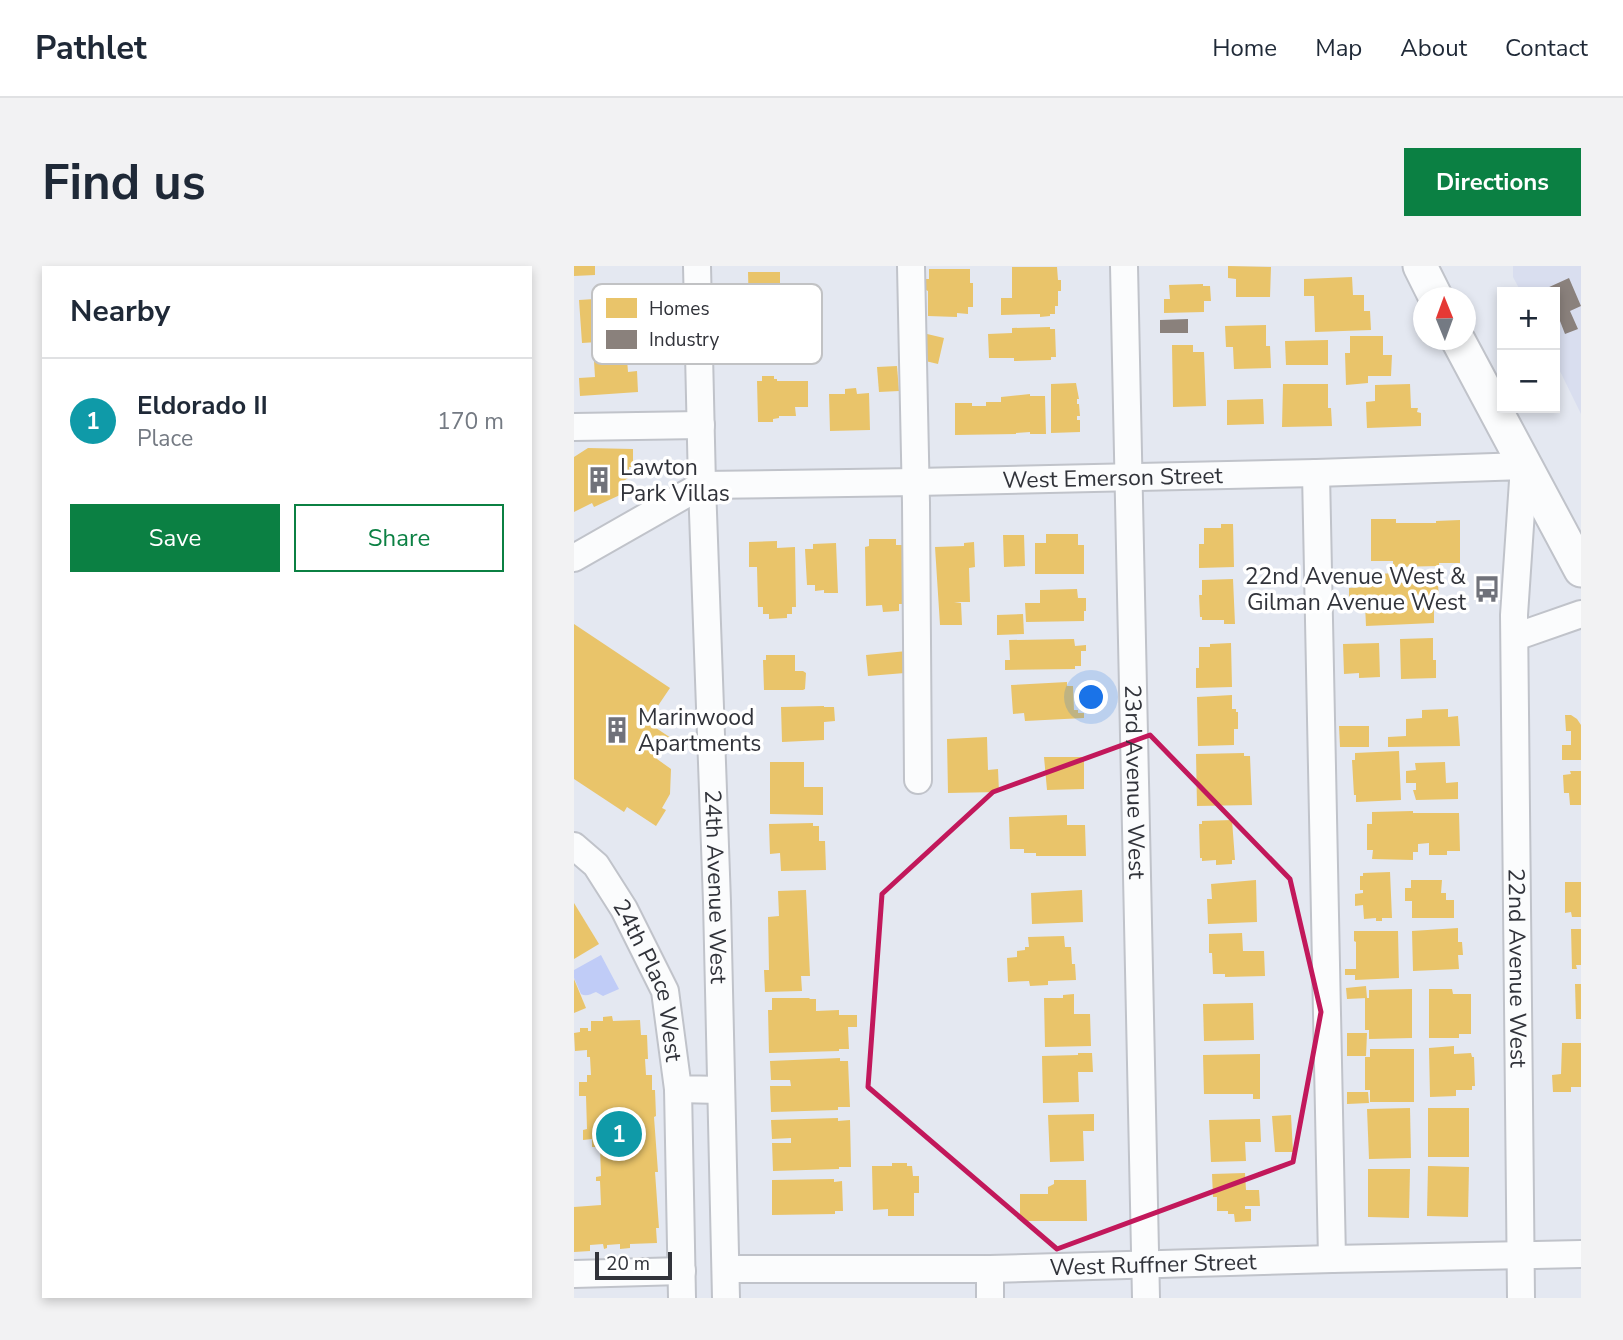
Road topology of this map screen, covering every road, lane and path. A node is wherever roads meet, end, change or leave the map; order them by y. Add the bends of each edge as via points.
1 (697, 266) edge
2 (911, 266) edge
3 (1124, 266) edge
4 (1420, 266) edge
5 (697, 284) edge
6 (1430, 287) edge
7 (1463, 350) edge
8 (699, 364) edge
9 (701, 425) junction
10 (574, 428) edge
11 (1524, 466) junction
12 (1315, 473) junction
13 (1129, 477) junction
14 (916, 482) junction
15 (702, 485) junction
16 (574, 558) edge
17 (1581, 570) edge
18 (1581, 614) edge
19 (1514, 637) junction
20 (918, 780) dead end
21 (574, 846) edge
22 (678, 1089) junction
23 (720, 1090) junction
24 (1581, 1254) edge
25 (1520, 1257) junction
26 (1332, 1259) junction
27 (1145, 1265) junction
28 (726, 1269) junction
29 (990, 1269) junction
30 (682, 1271) junction
31 (574, 1274) edge
32 (682, 1298) edge
33 (726, 1298) edge
34 (990, 1298) edge
35 (1146, 1298) edge
36 (1521, 1298) edge

1 - 5 street, 24th Avenue West
2 - 14 street
3 - 13 street, 23rd Avenue West
4 - 6 main road
7 - 11 main road
8 - 9 street, 24th Avenue West
9 - 10 street
9 - 15 street, 24th Avenue West
11 - 12 street, West Emerson Street
11 - 17 main road
11 - 19 street, 22nd Avenue West
12 - 13 street, West Emerson Street
12 - 26 street
13 - 14 street, West Emerson Street
13 - 27 street, 23rd Avenue West
14 - 15 street, West Emerson Street
14 - 20 street
15 - 16 street
15 - 23 street, 24th Avenue West
18 - 19 street
19 - 25 street, 22nd Avenue West
21 - 22 street, 24th Place West via 596,865 624,909 665,991
22 - 23 street, 24th Place West
22 - 30 street
23 - 28 street, 24th Avenue West
24 - 25 street, West Ruffner Street
25 - 26 street, West Ruffner Street
25 - 36 street, 22nd Avenue West
26 - 27 street, West Ruffner Street
27 - 29 street, West Ruffner Street
27 - 35 street, 23rd Avenue West
28 - 29 street, West Ruffner Street
28 - 33 street, 24th Avenue West
29 - 34 street
30 - 31 street
30 - 32 street

